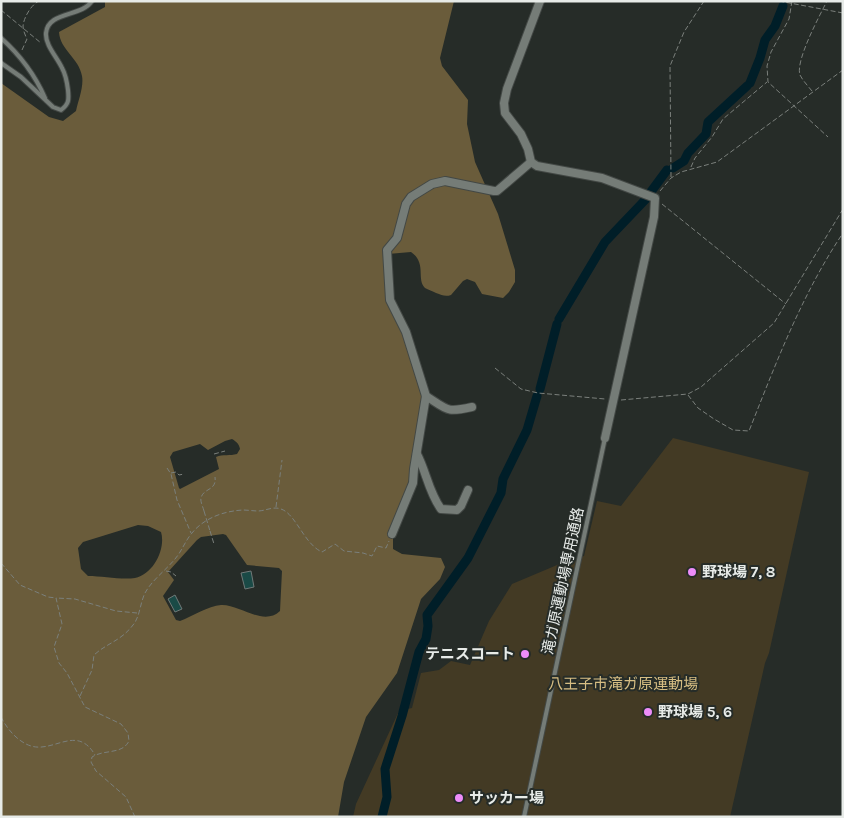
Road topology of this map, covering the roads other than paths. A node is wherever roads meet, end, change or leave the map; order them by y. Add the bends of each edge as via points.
1 (92, 1) edge
2 (540, 1) edge
3 (1, 38) edge
4 (1, 64) edge
5 (46, 100) junction
6 (531, 162) junction
7 (426, 396) junction
8 (472, 407) dead end
9 (605, 438) joint
10 (417, 454) junction
11 (468, 490) dead end
12 (392, 534) road end
13 (524, 817) edge

1 - 5 lane via 85,8 50,23 46,33 48,42 67,80 69,100 61,110
2 - 6 street via 504,102 505,113 521,134
3 - 5 lane via 18,54 38,82
4 - 5 lane
6 - 7 street via 497,191 442,181 411,197 406,204 396,238 387,252 389,294 406,332
6 - 9 street via 602,178 654,198 654,217
7 - 8 street via 449,410
7 - 10 street
9 - 13 lane, 滝ガ原運動場専用通路
10 - 11 street via 441,509 457,510
10 - 12 street via 414,483

